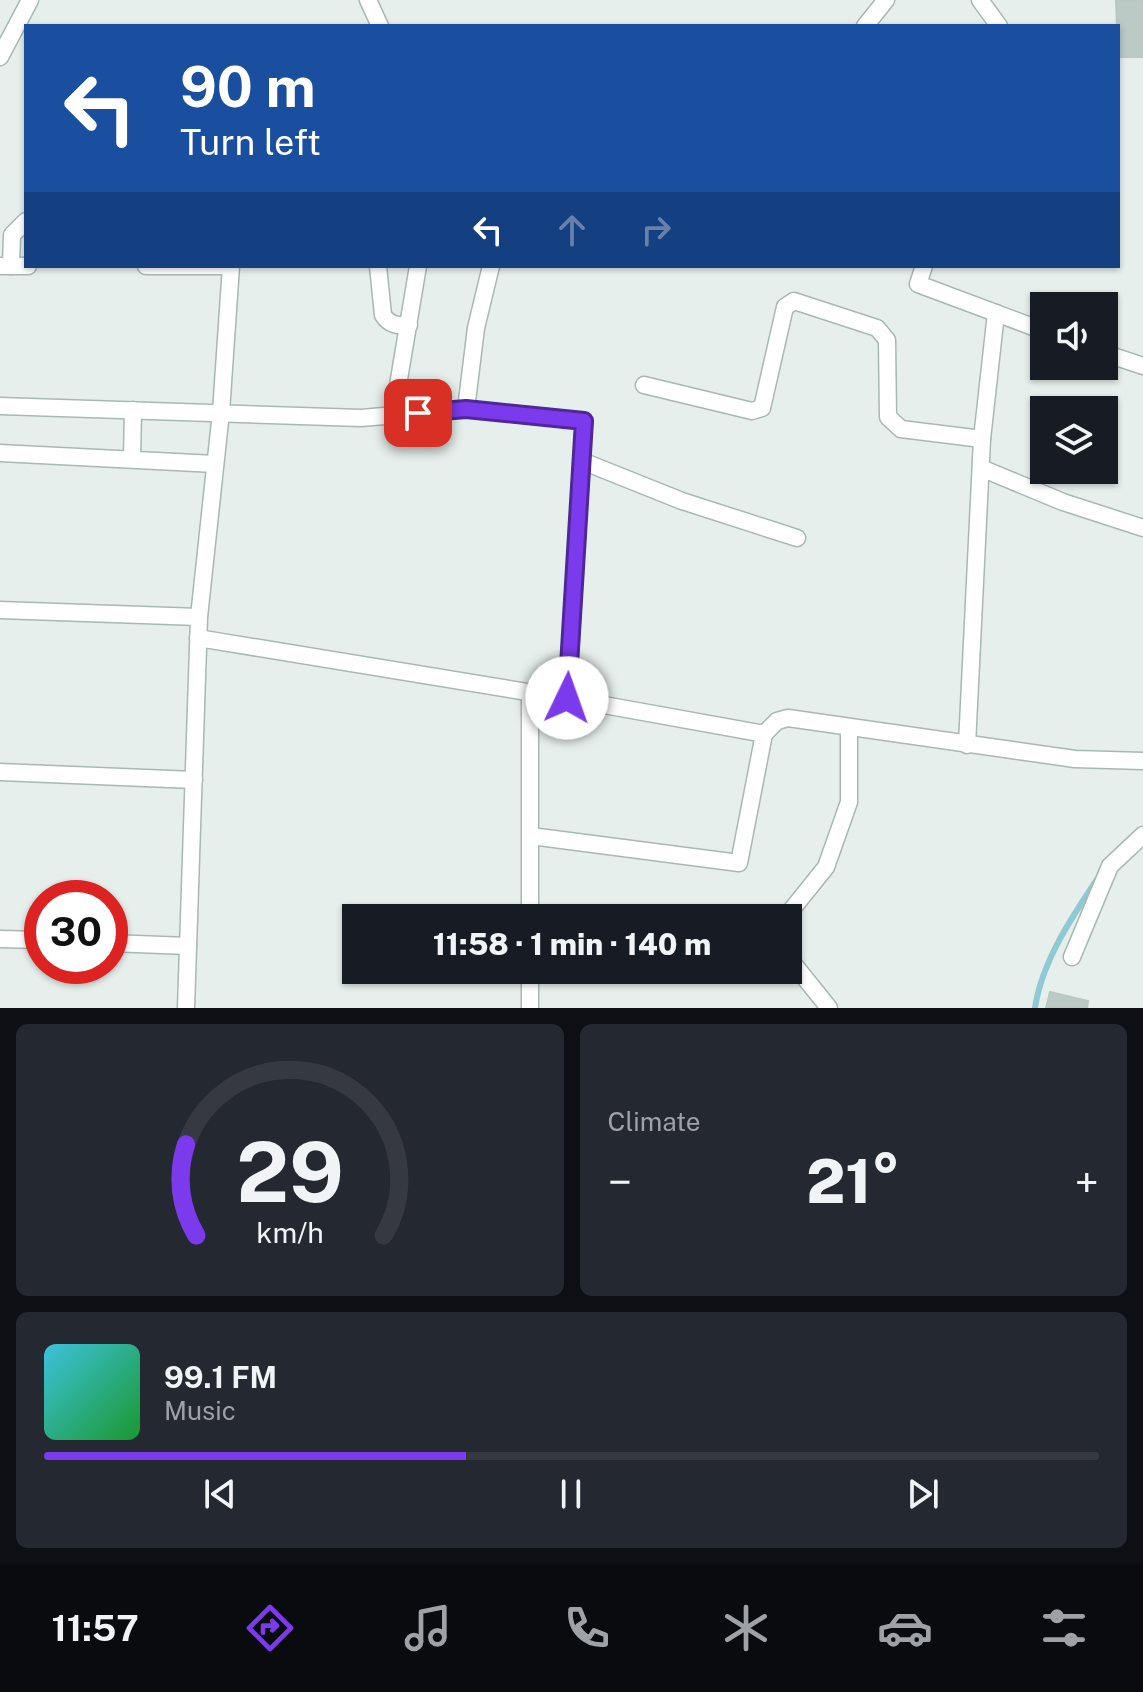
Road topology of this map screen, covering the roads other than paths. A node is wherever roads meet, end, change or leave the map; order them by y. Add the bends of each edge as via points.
1 (30, 0) edge
2 (368, 0) edge
3 (886, 0) edge
4 (980, 0) edge
5 (379, 24) edge
6 (867, 24) edge
7 (998, 24) edge
8 (0, 57) edge
9 (24, 223) edge
10 (13, 266) edge
11 (231, 268) edge
12 (378, 268) edge
13 (418, 268) edge
14 (491, 268) edge
15 (923, 268) edge
16 (996, 313) junction
17 (409, 325) junction
18 (1030, 326) edge
19 (1118, 358) edge
20 (1143, 366) edge
21 (644, 385) dead end
22 (0, 406) edge
23 (466, 409) junction
24 (133, 410) junction
25 (221, 412) junction
26 (393, 415) junction
27 (982, 439) junction
28 (0, 453) edge
29 (132, 458) junction
30 (582, 461) junction
31 (215, 464) junction
32 (981, 468) junction
33 (1143, 528) edge
34 (797, 538) dead end
35 (0, 610) edge
36 (199, 617) junction
37 (198, 638) junction
38 (530, 692) junction
39 (567, 698) junction
40 (849, 728) junction
41 (764, 734) junction
42 (967, 745) junction
43 (1143, 761) edge
44 (0, 772) edge
45 (194, 780) junction
46 (1143, 835) edge
47 (531, 836) junction
48 (530, 904) edge
49 (796, 904) edge
50 (0, 939) edge
51 (24, 940) edge
52 (128, 944) edge
53 (188, 946) junction
54 (1072, 957) dead end
55 (802, 974) edge
56 (530, 984) edge
57 (186, 1008) edge
58 (530, 1008) edge
59 (829, 1008) edge

1 - 8 street
2 - 5 street
3 - 6 street
4 - 7 street
9 - 10 street via 12,235
11 - 25 street
12 - 17 street via 383,315 398,326
13 - 17 street
14 - 23 street via 476,328
15 - 16 street via 918,284
16 - 18 street
16 - 27 street
17 - 26 street
19 - 20 street
21 - 27 street via 752,411 762,408 785,307 794,301 877,328 887,340 888,417 901,429
22 - 24 street
23 - 26 street
23 - 30 street via 584,421
24 - 25 street
24 - 29 street
25 - 26 street
25 - 31 street
27 - 32 street
28 - 29 street
29 - 31 street
30 - 34 street
30 - 39 street
31 - 36 street
32 - 33 street
32 - 42 street
35 - 36 street
36 - 37 street
37 - 38 street
37 - 45 street
38 - 39 street
38 - 47 street
39 - 41 street
40 - 41 street via 788,718
40 - 42 street
40 - 49 street via 849,802 826,867
41 - 47 street via 739,863
42 - 43 street via 1075,759
44 - 45 street
45 - 53 street
46 - 54 street via 1110,866
47 - 48 street
50 - 51 street
52 - 53 street
53 - 57 street
55 - 59 street
56 - 58 street

